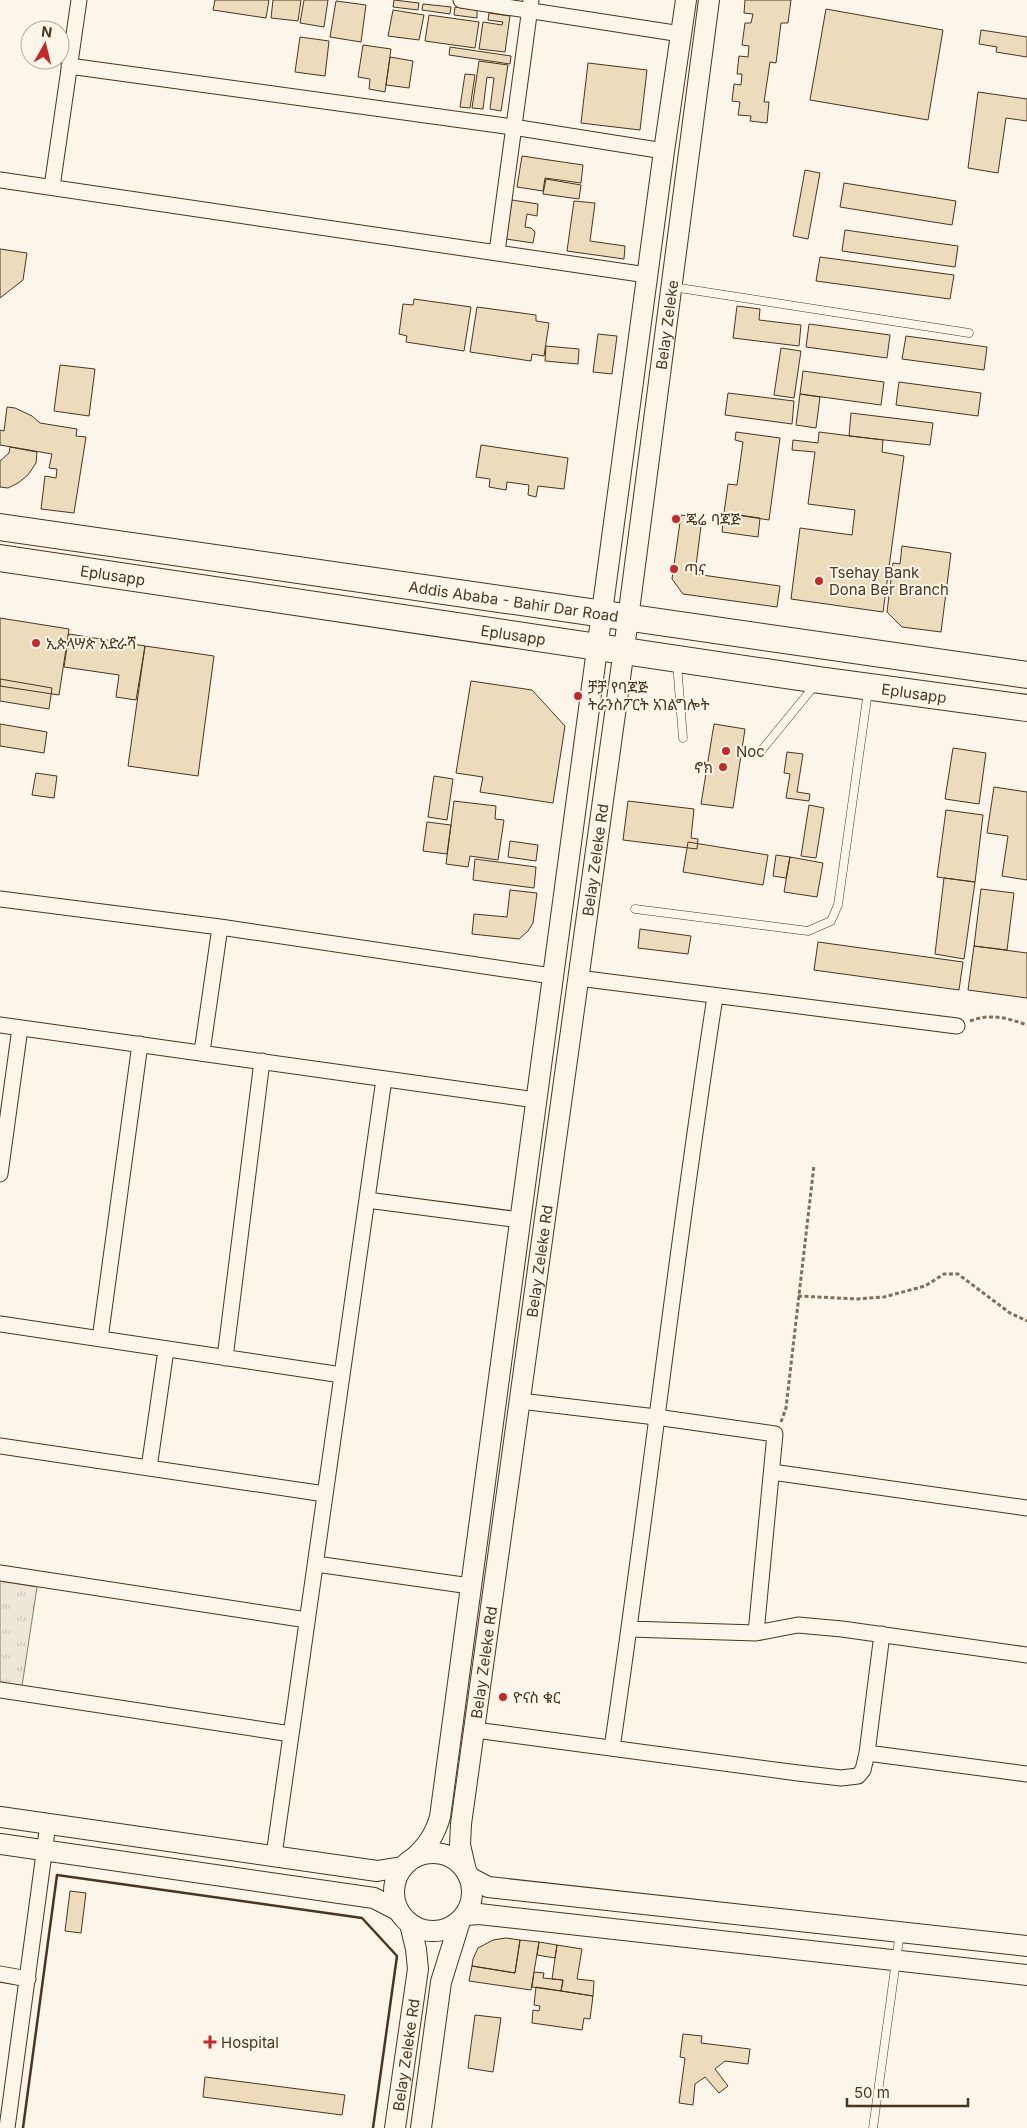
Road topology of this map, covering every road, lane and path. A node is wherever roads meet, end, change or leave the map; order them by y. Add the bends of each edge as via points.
1 (79, 0) edge
2 (461, 0) edge
3 (686, 0) edge
4 (709, 0) edge
5 (530, 5) edge
6 (681, 34) junction
7 (70, 66) joint
8 (69, 70) edge
9 (514, 127) junction
10 (664, 151) junction
11 (0, 180) edge
12 (52, 188) junction
13 (497, 252) junction
14 (647, 275) junction
15 (671, 286) junction
16 (969, 333) dead end
17 (0, 527) edge
18 (0, 558) edge
19 (601, 613) junction
20 (628, 617) junction
21 (597, 645) junction
22 (624, 650) junction
23 (676, 657) junction
24 (1027, 674) edge
25 (819, 680) junction
26 (868, 687) junction
27 (1027, 708) edge
28 (682, 738) dead end
29 (761, 751) dead end
30 (0, 899) edge
31 (636, 909) dead end
32 (220, 927) junction
33 (552, 976) junction
34 (578, 978) junction
35 (715, 997) junction
36 (0, 1025) edge
37 (1027, 1025) edge
38 (957, 1026) joint
39 (20, 1028) junction
40 (140, 1044) junction
41 (202, 1052) junction
42 (262, 1061) junction
43 (384, 1079) junction
44 (536, 1100) junction
45 (814, 1165) dead end
46 (0, 1174) edge
47 (367, 1200) junction
48 (520, 1220) junction
49 (544, 1224) junction
50 (798, 1296) junction
51 (1027, 1322) edge
52 (0, 1324) edge
53 (100, 1339) junction
54 (166, 1350) junction
55 (225, 1358) junction
56 (342, 1375) junction
57 (520, 1401) junction
58 (656, 1416) junction
59 (775, 1434) junction
60 (0, 1446) edge
61 (149, 1468) junction
62 (772, 1472) junction
63 (325, 1494) junction
64 (1027, 1508) edge
65 (316, 1564) junction
66 (0, 1573) edge
67 (470, 1586) junction
68 (494, 1589) junction
69 (307, 1620) junction
70 (629, 1629) junction
71 (756, 1633) junction
72 (882, 1634) junction
73 (1027, 1655) edge
74 (0, 1690) edge
75 (474, 1730) junction
76 (291, 1734) junction
77 (612, 1748) junction
78 (866, 1753) junction
79 (1027, 1774) edge
80 (0, 1817) edge
81 (48, 1824) junction
82 (0, 1844) edge
83 (44, 1850) junction
84 (274, 1855) junction
85 (409, 1862) junction
86 (468, 1874) junction
87 (404, 1917) junction
88 (463, 1918) junction
89 (900, 1932) junction
90 (1027, 1946) edge
91 (897, 1961) junction
92 (0, 1974) edge
93 (1027, 1975) edge
94 (28, 1979) junction
95 (7, 2128) edge
96 (395, 2128) edge
97 (421, 2128) edge
98 (873, 2128) edge

1 - 7 street
2 - 5 street
3 - 6 street, Belay Zeleke
4 - 15 street, Belay Zeleke
5 - 6 street
5 - 9 street
6 - 10 street, Belay Zeleke
7 - 9 street
8 - 12 street
9 - 10 street
9 - 13 street
10 - 14 street, Belay Zeleke
11 - 12 street
12 - 13 street
13 - 14 street
14 - 19 street, Belay Zeleke
15 - 16 lane
15 - 20 street, Belay Zeleke
17 - 19 highway, Addis Ababa - Bahir Dar Road
18 - 21 highway, Eplusapp
19 - 20 highway, Addis Ababa - Bahir Dar Road
19 - 21 street, Belay Zeleke
20 - 22 street, Belay Zeleke
20 - 24 highway, Addis Ababa - Bahir Dar Road
21 - 22 highway, Eplusapp
21 - 33 street, Belay Zeleke Rd
22 - 23 highway, Eplusapp
22 - 34 street, Belay Zeleke Rd
23 - 25 highway, Eplusapp
23 - 28 lane
25 - 26 highway, Eplusapp
25 - 29 lane
26 - 27 highway, Eplusapp
26 - 31 lane via 838,905 831,921 808,931
30 - 32 street
32 - 33 street
32 - 41 street
33 - 34 street
33 - 44 street, Belay Zeleke Rd
34 - 35 street
34 - 49 street, Belay Zeleke Rd
35 - 38 street
35 - 58 street
36 - 39 street
37 - 38 path via 1010,1019 981,1016
39 - 40 street
39 - 46 street
40 - 41 street
40 - 53 street
41 - 42 street
42 - 43 street
42 - 55 street
43 - 44 street
43 - 47 street
44 - 48 street, Belay Zeleke Rd
45 - 50 path
47 - 48 street
47 - 56 street
48 - 49 street
48 - 67 street, Belay Zeleke Rd
49 - 57 street, Belay Zeleke Rd
50 - 51 path via 884,1297 925,1286 944,1274 958,1274
50 - 59 path via 786,1408
52 - 53 street
53 - 54 street
54 - 55 street
54 - 61 street
55 - 56 street
56 - 63 street
57 - 58 street
57 - 68 street, Belay Zeleke Rd
58 - 59 street
58 - 70 street
59 - 62 street
60 - 61 street
61 - 63 street
62 - 64 street
62 - 71 street
63 - 65 street
65 - 67 street
65 - 69 street
66 - 69 street
67 - 68 street
67 - 85 street, Belay Zeleke Rd via 440,1818 428,1845
68 - 75 street, Belay Zeleke Rd
69 - 76 street
70 - 71 street
70 - 77 street
71 - 72 street via 798,1625
72 - 73 street
72 - 78 street
74 - 76 street
75 - 77 street
75 - 86 street, Belay Zeleke Rd via 460,1845
76 - 84 street
77 - 78 street via 841,1778 858,1776 863,1770
78 - 79 street
80 - 81 street
81 - 83 street
81 - 84 street
82 - 83 street
83 - 87 street via 374,1898
83 - 94 street
84 - 85 street via 377,1871
85 - 86 street via 434,1853 444,1855 454,1859
85 - 87 street via 393,1889
86 - 88 street via 474,1890 472,1904
86 - 89 street via 488,1887
87 - 88 street via 429,1931 451,1927
87 - 96 street, Belay Zeleke Rd via 416,1949 418,1969
88 - 91 street via 479,1914
88 - 97 street, Belay Zeleke Rd via 441,1982
89 - 90 street
89 - 91 lane
91 - 93 street
91 - 98 lane
92 - 94 street
94 - 95 street

